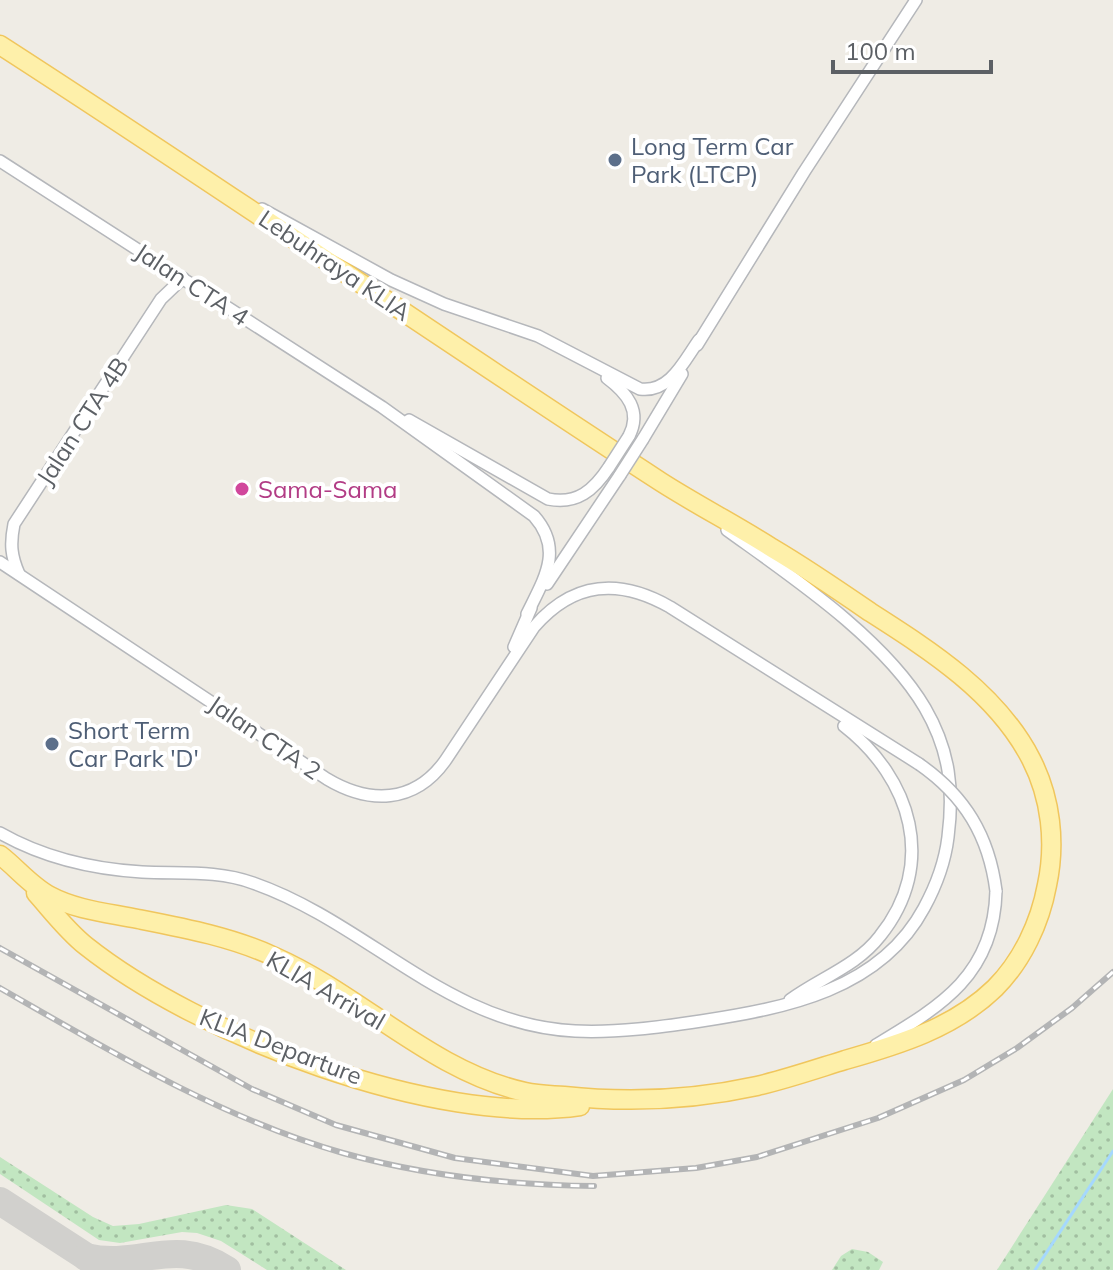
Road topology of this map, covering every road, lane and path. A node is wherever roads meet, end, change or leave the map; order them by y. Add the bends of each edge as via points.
1 (916, 0) edge
2 (0, 45) edge
3 (0, 161) edge
4 (228, 195) junction
5 (183, 278) junction
6 (699, 340) junction
7 (584, 361) junction
8 (382, 407) junction
9 (668, 487) junction
10 (0, 562) edge
11 (19, 575) junction
12 (527, 614) junction
13 (505, 670) junction
14 (801, 691) junction
15 (0, 833) edge
16 (0, 855) edge
17 (0, 863) edge
18 (783, 1005) junction
19 (852, 1058) junction
20 (612, 1101) junction

1 - 6 street
2 - 4 main road, Lebuhraya KLIA
3 - 5 street, Jalan CTA 4
4 - 7 street via 391,280 538,336
4 - 9 main road, Lebuhraya KLIA
5 - 8 street, Jalan CTA 4
5 - 11 street, Jalan CTA 4B via 161,299 14,524 12,558
6 - 7 street via 670,380 656,389 633,386
6 - 12 street, bridge via 643,439
7 - 8 street, bridge via 629,400 635,421 595,487 566,500 548,499
8 - 12 street via 541,524 549,543 549,564
9 - 18 street via 806,589 885,657 924,706 949,771 952,807 943,864 909,933 854,979
9 - 19 main road, Lebuhraya KLIA via 772,548 954,670 1017,735 1043,788 1051,836 1048,880 1039,916 1010,970 974,1005 933,1030
10 - 11 street, Jalan CTA 2
11 - 13 street, Jalan CTA 2 via 353,793 390,796 433,775
12 - 13 street
13 - 14 street via 534,627 559,603 614,587 643,593 670,607
14 - 18 street via 886,767 903,799 911,845 905,887 881,936 835,974
14 - 19 street, bridge via 949,788 974,819 996,891 988,940 967,979 935,1008
15 - 18 street via 88,866 217,874 253,883 306,906 477,1009 527,1026 578,1031 646,1028
16 - 20 main road, KLIA Arrival via 55,899 214,936 275,956 415,1043 476,1074 524,1092
17 - 20 main road, KLIA Departure via 34,890 83,944 163,998 274,1049 407,1091 490,1107 534,1110
19 - 20 main road, Lebuhraya KLIA via 757,1086 653,1101

